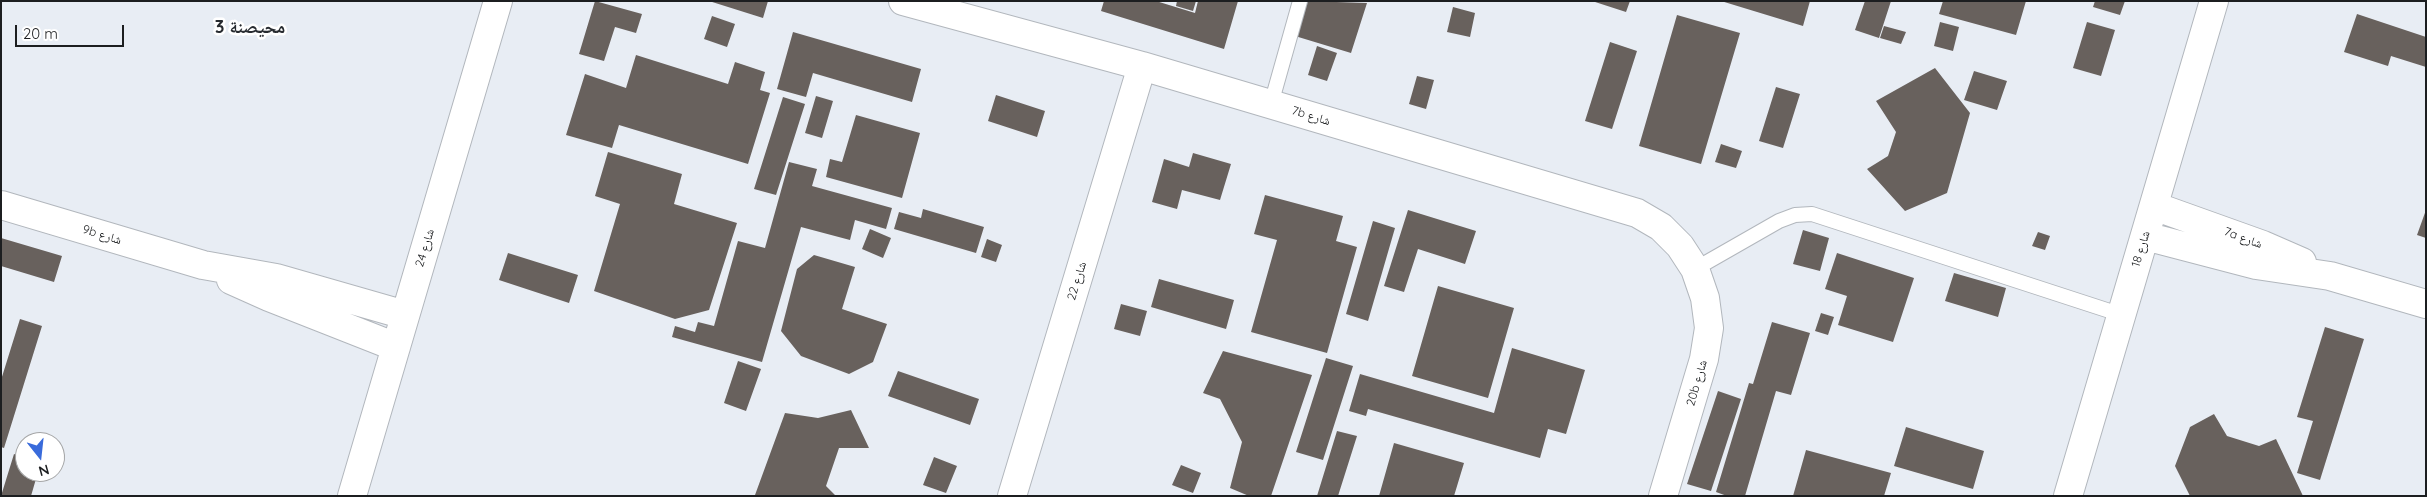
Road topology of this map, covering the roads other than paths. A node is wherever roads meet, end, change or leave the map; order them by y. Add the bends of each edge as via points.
1 (498, 1) edge
2 (903, 1) edge
3 (1300, 1) edge
4 (2214, 1) edge
5 (1142, 66) junction
6 (1271, 104) junction
7 (1, 205) edge
8 (2154, 206) junction
9 (2145, 236) junction
10 (203, 265) junction
11 (1695, 270) junction
12 (2330, 276) junction
13 (2426, 304) edge
14 (405, 315) junction
15 (2122, 315) junction
16 (396, 347) junction
17 (352, 496) edge
18 (1012, 496) edge
19 (1663, 496) edge
20 (2068, 496) edge

1 - 14 street, شارع 24
2 - 5 street, 7b شارع
3 - 6 lane
4 - 8 street, شارع 18
5 - 6 street, 7b شارع
5 - 18 street, شارع 22
6 - 11 street, 7b شارع via 1637,212 1680,246
7 - 10 street, 9b شارع
8 - 9 street, شارع 18
8 - 12 street, 7a شارع via 2263,245
9 - 12 street, 7a شارع via 2256,264
9 - 15 street, شارع 18
10 - 14 street, 9b شارع via 276,278
10 - 16 street, 9b شارع via 269,297
11 - 15 lane via 1779,221 1795,215 1812,214
11 - 19 street, 20b شارع via 1705,298 1709,328 1704,359
12 - 13 street, 7a شارع
14 - 16 street, شارع 24
15 - 20 street, شارع 18
16 - 17 street, شارع 24

